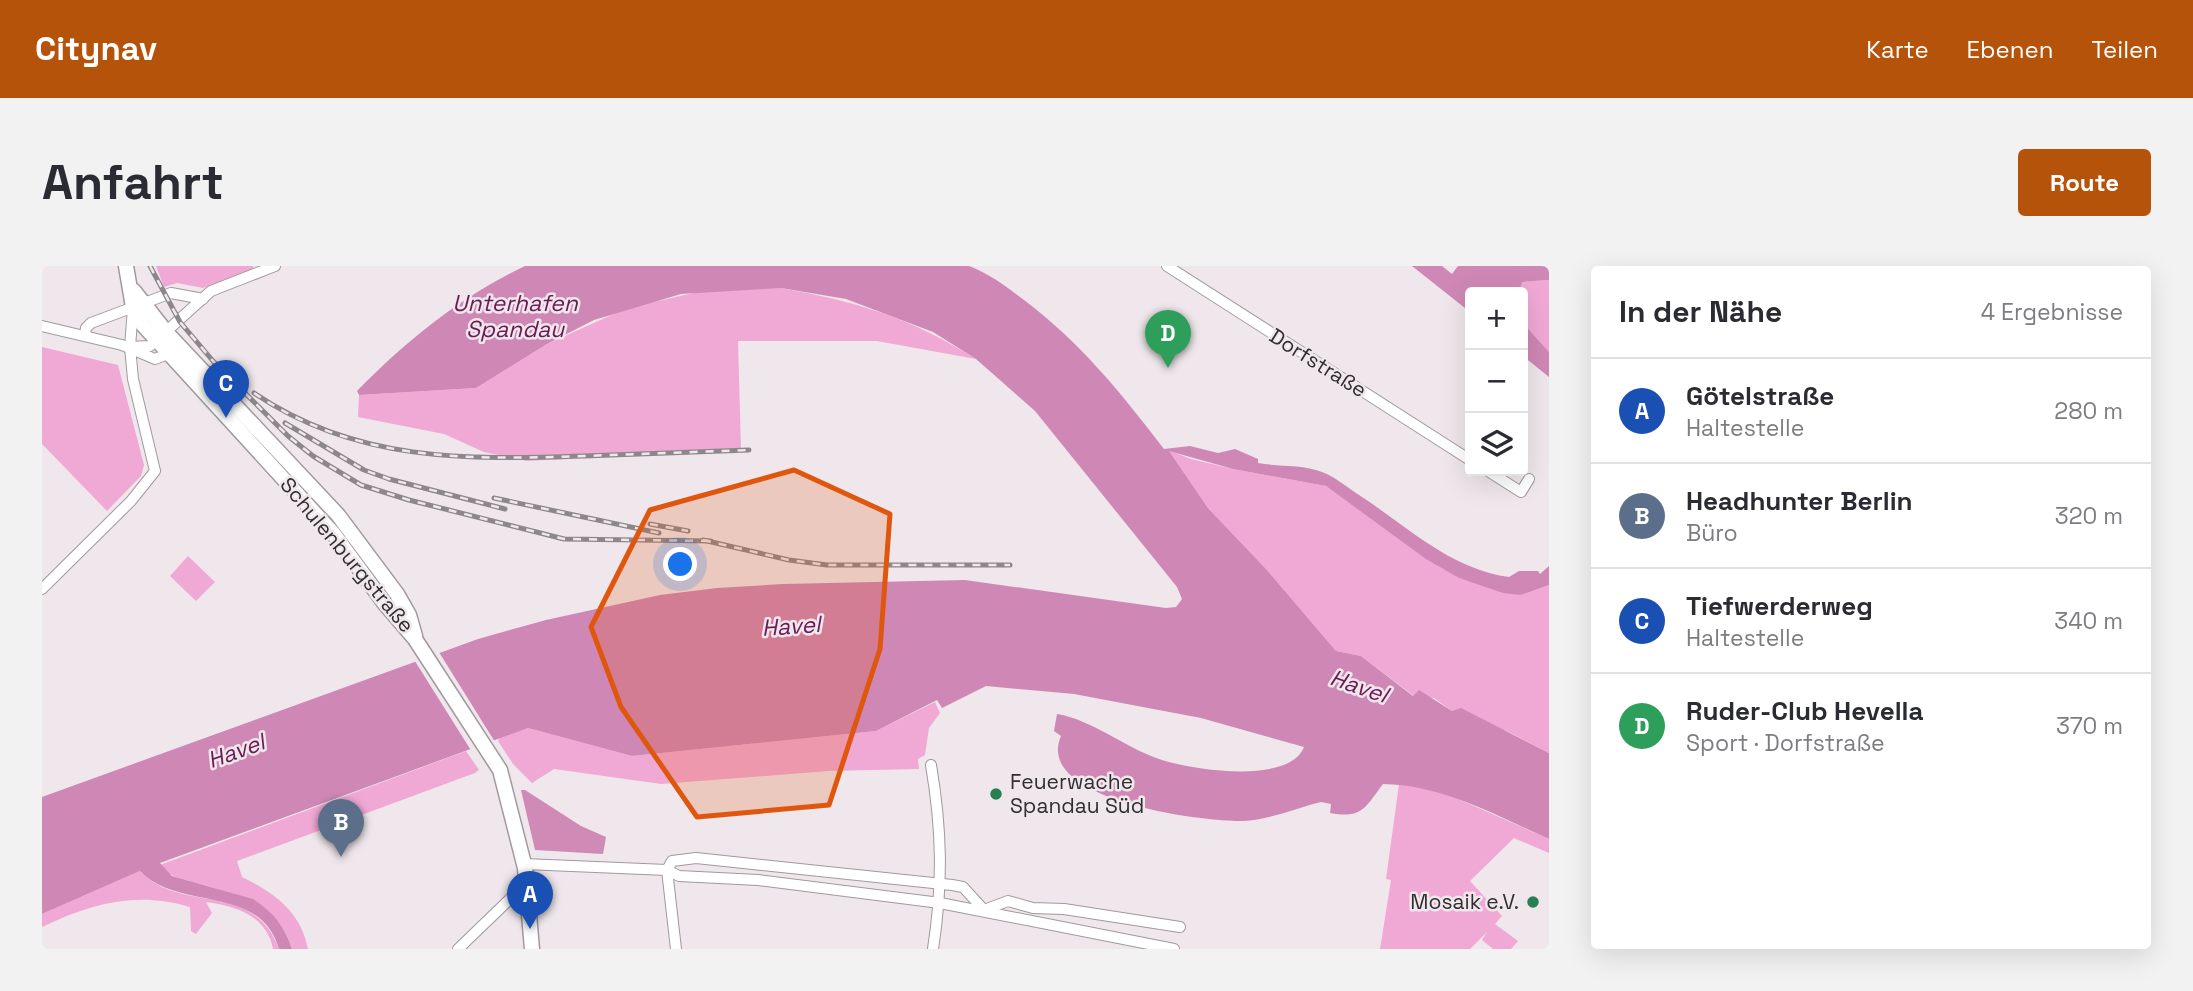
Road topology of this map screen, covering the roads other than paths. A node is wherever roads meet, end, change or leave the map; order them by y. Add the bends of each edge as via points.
1 (275, 266) edge
2 (1167, 266) edge
3 (127, 273) edge
4 (203, 299) junction
5 (137, 305) junction
6 (42, 326) edge
7 (85, 335) junction
8 (162, 337) junction
9 (130, 347) junction
10 (168, 354) junction
11 (1465, 457) edge
12 (1496, 476) edge
13 (1529, 479) dead end
14 (42, 589) edge
15 (415, 639) junction
16 (931, 765) dead end
17 (524, 864) junction
18 (667, 870) junction
19 (942, 883) junction
20 (528, 893) junction
21 (940, 903) junction
22 (984, 910) junction
23 (1180, 928) dead end
24 (458, 949) edge
25 (532, 949) edge
26 (676, 949) edge
27 (933, 949) edge
28 (1174, 949) edge

1 - 4 street via 211,291
2 - 11 street, Dorfstraße
3 - 5 street, Schulenburgstraße
4 - 5 street via 171,293
4 - 8 street
5 - 7 street via 91,323
5 - 8 street, Schulenburgstraße
5 - 9 street
6 - 7 street
7 - 9 street
8 - 9 street via 150,346
8 - 10 street, Schulenburgstraße
8 - 15 street, Schulenburgstraße via 338,515 397,594
9 - 10 street via 155,359
9 - 14 street via 155,471
10 - 15 street, Schulenburgstraße via 320,518
12 - 13 street via 1521,492
15 - 17 street via 495,763
16 - 19 street via 939,807
17 - 18 street
17 - 20 street
18 - 19 street via 672,861 696,858
18 - 21 street via 679,876 758,880
18 - 26 street
19 - 21 street
19 - 22 street via 963,887
20 - 24 street via 515,894
20 - 25 street
21 - 22 street
21 - 27 street
22 - 23 street via 1008,901
22 - 28 street

